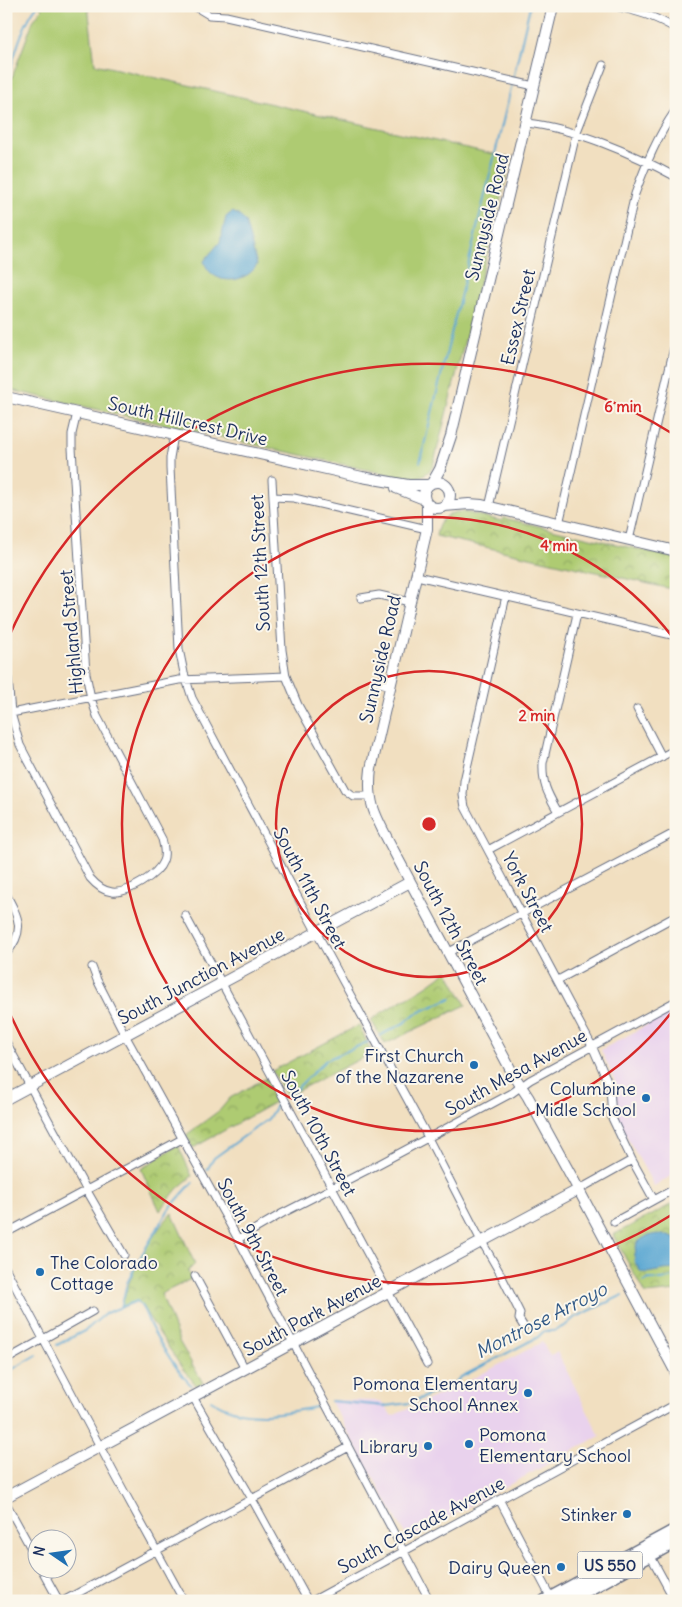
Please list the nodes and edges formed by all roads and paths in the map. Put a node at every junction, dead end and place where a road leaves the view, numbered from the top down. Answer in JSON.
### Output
{"nodes":[{"id":1,"x":194,"y":6,"type":"edge"},
{"id":2,"x":553,"y":6,"type":"edge"},
{"id":3,"x":615,"y":6,"type":"edge"},
{"id":4,"x":676,"y":30,"type":"edge"},
{"id":5,"x":604,"y":65,"type":"dead end"},
{"id":6,"x":534,"y":86,"type":"junction"},
{"id":7,"x":675,"y":110,"type":"edge"},
{"id":8,"x":526,"y":122,"type":"junction"},
{"id":9,"x":576,"y":134,"type":"junction"},
{"id":10,"x":647,"y":161,"type":"junction"},
{"id":11,"x":676,"y":177,"type":"edge"},
{"id":12,"x":676,"y":339,"type":"edge"},
{"id":13,"x":6,"y":397,"type":"edge"},
{"id":14,"x":77,"y":413,"type":"junction"},
{"id":15,"x":174,"y":435,"type":"junction"},
{"id":16,"x":450,"y":436,"type":"junction"},
{"id":17,"x":362,"y":477,"type":"junction"},
{"id":18,"x":272,"y":480,"type":"dead end"},
{"id":19,"x":430,"y":484,"type":"junction"},
{"id":20,"x":448,"y":489,"type":"junction"},
{"id":21,"x":273,"y":497,"type":"junction"},
{"id":22,"x":425,"y":501,"type":"junction"},
{"id":23,"x":485,"y":506,"type":"junction"},
{"id":24,"x":444,"y":507,"type":"junction"},
{"id":25,"x":559,"y":524,"type":"junction"},
{"id":26,"x":427,"y":529,"type":"junction"},
{"id":27,"x":628,"y":540,"type":"junction"},
{"id":28,"x":676,"y":551,"type":"edge"},
{"id":29,"x":417,"y":576,"type":"junction"},
{"id":30,"x":506,"y":596,"type":"junction"},
{"id":31,"x":361,"y":598,"type":"dead end"},
{"id":32,"x":410,"y":602,"type":"junction"},
{"id":33,"x":577,"y":614,"type":"junction"},
{"id":34,"x":676,"y":636,"type":"edge"},
{"id":35,"x":6,"y":655,"type":"edge"},
{"id":36,"x":286,"y":676,"type":"junction"},
{"id":37,"x":186,"y":680,"type":"junction"},
{"id":38,"x":376,"y":682,"type":"dead end"},
{"id":39,"x":390,"y":686,"type":"junction"},
{"id":40,"x":91,"y":698,"type":"junction"},
{"id":41,"x":637,"y":709,"type":"dead end"},
{"id":42,"x":11,"y":713,"type":"junction"},
{"id":43,"x":676,"y":749,"type":"edge"},
{"id":44,"x":662,"y":757,"type":"junction"},
{"id":45,"x":370,"y":796,"type":"junction"},
{"id":46,"x":558,"y":812,"type":"junction"},
{"id":47,"x":676,"y":832,"type":"edge"},
{"id":48,"x":488,"y":850,"type":"junction"},
{"id":49,"x":410,"y":882,"type":"junction"},
{"id":50,"x":6,"y":894,"type":"edge"},
{"id":51,"x":522,"y":914,"type":"junction"},
{"id":52,"x":185,"y":916,"type":"dead end"},
{"id":53,"x":676,"y":916,"type":"edge"},
{"id":54,"x":316,"y":932,"type":"junction"},
{"id":55,"x":449,"y":952,"type":"junction"},
{"id":56,"x":6,"y":954,"type":"edge"},
{"id":57,"x":92,"y":967,"type":"dead end"},
{"id":58,"x":558,"y":980,"type":"junction"},
{"id":59,"x":222,"y":984,"type":"junction"},
{"id":60,"x":676,"y":1001,"type":"edge"},
{"id":61,"x":125,"y":1035,"type":"junction"},
{"id":62,"x":6,"y":1042,"type":"edge"},
{"id":63,"x":592,"y":1046,"type":"junction"},
{"id":64,"x":30,"y":1086,"type":"junction"},
{"id":65,"x":521,"y":1086,"type":"junction"},
{"id":66,"x":6,"y":1099,"type":"edge"},
{"id":67,"x":428,"y":1138,"type":"junction"},
{"id":68,"x":182,"y":1139,"type":"junction"},
{"id":69,"x":632,"y":1160,"type":"junction"},
{"id":70,"x":331,"y":1188,"type":"junction"},
{"id":71,"x":676,"y":1188,"type":"edge"},
{"id":72,"x":86,"y":1189,"type":"junction"},
{"id":73,"x":578,"y":1190,"type":"junction"},
{"id":74,"x":654,"y":1200,"type":"junction"},
{"id":75,"x":614,"y":1222,"type":"dead end"},
{"id":76,"x":6,"y":1233,"type":"edge"},
{"id":77,"x":238,"y":1239,"type":"junction"},
{"id":78,"x":482,"y":1242,"type":"junction"},
{"id":79,"x":124,"y":1255,"type":"dead end"},
{"id":80,"x":6,"y":1269,"type":"edge"},
{"id":81,"x":194,"y":1276,"type":"dead end"},
{"id":82,"x":388,"y":1292,"type":"junction"},
{"id":83,"x":93,"y":1312,"type":"dead end"},
{"id":84,"x":524,"y":1327,"type":"dead end"},
{"id":85,"x":43,"y":1339,"type":"junction"},
{"id":86,"x":292,"y":1343,"type":"junction"},
{"id":87,"x":6,"y":1360,"type":"edge"},
{"id":88,"x":427,"y":1364,"type":"dead end"},
{"id":89,"x":245,"y":1369,"type":"junction"},
{"id":90,"x":676,"y":1373,"type":"edge"},
{"id":91,"x":193,"y":1397,"type":"junction"},
{"id":92,"x":676,"y":1404,"type":"edge"},
{"id":93,"x":100,"y":1447,"type":"junction"},
{"id":94,"x":348,"y":1447,"type":"junction"},
{"id":95,"x":6,"y":1498,"type":"edge"},
{"id":96,"x":252,"y":1499,"type":"junction"},
{"id":97,"x":500,"y":1500,"type":"junction"},
{"id":98,"x":6,"y":1503,"type":"edge"},
{"id":99,"x":676,"y":1530,"type":"edge"},
{"id":100,"x":676,"y":1541,"type":"edge"},
{"id":101,"x":28,"y":1543,"type":"edge"},
{"id":102,"x":157,"y":1550,"type":"junction"},
{"id":103,"x":404,"y":1552,"type":"junction"},
{"id":104,"x":650,"y":1555,"type":"junction"},
{"id":105,"x":47,"y":1580,"type":"edge"},
{"id":106,"x":550,"y":1600,"type":"edge"},
{"id":107,"x":59,"y":1601,"type":"edge"},
{"id":108,"x":63,"y":1601,"type":"edge"},
{"id":109,"x":184,"y":1601,"type":"edge"},
{"id":110,"x":308,"y":1601,"type":"edge"},
{"id":111,"x":312,"y":1601,"type":"edge"},
{"id":112,"x":430,"y":1601,"type":"edge"},
{"id":113,"x":567,"y":1601,"type":"edge"},
{"id":114,"x":676,"y":1601,"type":"edge"}],
"edges":[{"from":1,"to":6,"type":"street"},
{"from":2,"to":6,"type":"street","name":"Sunnyside Road"},
{"from":3,"to":4,"type":"street"},
{"from":5,"to":9,"type":"street","name":"Essex Street"},
{"from":6,"to":8,"type":"street","name":"Sunnyside Road"},
{"from":7,"to":10,"type":"street"},
{"from":8,"to":9,"type":"street"},
{"from":8,"to":16,"type":"street","name":"Sunnyside Road"},
{"from":9,"to":10,"type":"street"},
{"from":9,"to":23,"type":"street","name":"Essex Street"},
{"from":10,"to":11,"type":"street"},
{"from":10,"to":25,"type":"street"},
{"from":12,"to":27,"type":"street"},
{"from":13,"to":14,"type":"street","name":"South Hillcrest Drive"},
{"from":14,"to":15,"type":"street","name":"South Hillcrest Drive"},
{"from":14,"to":40,"type":"street","name":"Highland Street"},
{"from":15,"to":17,"type":"street","name":"South Hillcrest Drive"},
{"from":15,"to":37,"type":"street","name":"South 11th Street"},
{"from":16,"to":19,"type":"street","name":"Sunnyside Road"},
{"from":16,"to":20,"type":"street","name":"Sunnyside Road"},
{"from":17,"to":19,"type":"street"},
{"from":17,"to":22,"type":"street"},
{"from":18,"to":21,"type":"street","name":"South 12th Street"},
{"from":19,"to":20,"type":"street"},
{"from":19,"to":22,"type":"street"},
{"from":20,"to":23,"type":"street"},
{"from":20,"to":24,"type":"street"},
{"from":21,"to":26,"type":"street"},
{"from":21,"to":36,"type":"street","name":"South 12th Street"},
{"from":22,"to":24,"type":"street"},
{"from":22,"to":26,"type":"street","name":"Sunnyside Road"},
{"from":23,"to":24,"type":"street"},
{"from":23,"to":25,"type":"street"},
{"from":24,"to":26,"type":"street","name":"Sunnyside Road"},
{"from":25,"to":27,"type":"street"},
{"from":26,"to":29,"type":"street","name":"Sunnyside Road"},
{"from":27,"to":28,"type":"street"},
{"from":29,"to":30,"type":"street"},
{"from":29,"to":32,"type":"street","name":"Sunnyside Road"},
{"from":30,"to":33,"type":"street"},
{"from":30,"to":48,"type":"street","name":"York Street"},
{"from":31,"to":32,"type":"street"},
{"from":32,"to":39,"type":"street","name":"Sunnyside Road"},
{"from":33,"to":34,"type":"street"},
{"from":33,"to":46,"type":"street"},
{"from":35,"to":42,"type":"street"},
{"from":36,"to":37,"type":"street"},
{"from":36,"to":45,"type":"street","name":"South 12th Street"},
{"from":37,"to":40,"type":"street"},
{"from":37,"to":54,"type":"street","name":"South 11th Street"},
{"from":38,"to":39,"type":"street"},
{"from":39,"to":45,"type":"street","name":"Sunnyside Road"},
{"from":40,"to":42,"type":"street"},
{"from":40,"to":42,"type":"street","name":"Highland Street"},
{"from":41,"to":44,"type":"street"},
{"from":43,"to":44,"type":"street"},
{"from":44,"to":46,"type":"street"},
{"from":45,"to":49,"type":"street","name":"South 12th Street"},
{"from":46,"to":48,"type":"street"},
{"from":47,"to":51,"type":"street"},
{"from":48,"to":51,"type":"street","name":"York Street"},
{"from":49,"to":54,"type":"street","name":"South Junction Avenue"},
{"from":49,"to":55,"type":"street","name":"South 12th Street"},
{"from":50,"to":56,"type":"street"},
{"from":51,"to":55,"type":"street"},
{"from":51,"to":58,"type":"street","name":"York Street"},
{"from":52,"to":59,"type":"street","name":"South 10th Street"},
{"from":53,"to":58,"type":"street"},
{"from":54,"to":59,"type":"street","name":"South Junction Avenue"},
{"from":54,"to":67,"type":"street","name":"South 11th Street"},
{"from":55,"to":65,"type":"street","name":"South 12th Street"},
{"from":57,"to":61,"type":"street","name":"South 9th Street"},
{"from":58,"to":63,"type":"street","name":"York Street"},
{"from":59,"to":61,"type":"street","name":"South Junction Avenue"},
{"from":59,"to":70,"type":"street","name":"South 10th Street"},
{"from":60,"to":63,"type":"street","name":"South Mesa Avenue"},
{"from":61,"to":64,"type":"street","name":"South Junction Avenue"},
{"from":61,"to":68,"type":"street","name":"South 9th Street"},
{"from":62,"to":64,"type":"street"},
{"from":63,"to":65,"type":"street","name":"South Mesa Avenue"},
{"from":63,"to":69,"type":"street","name":"York Street"},
{"from":64,"to":66,"type":"street","name":"South Junction Avenue"},
{"from":64,"to":72,"type":"street"},
{"from":65,"to":67,"type":"street","name":"South Mesa Avenue"},
{"from":65,"to":73,"type":"street","name":"South 12th Street"},
{"from":67,"to":70,"type":"street","name":"South Mesa Avenue"},
{"from":67,"to":78,"type":"street","name":"South 11th Street"},
{"from":68,"to":72,"type":"street"},
{"from":68,"to":77,"type":"street","name":"South 9th Street"},
{"from":69,"to":73,"type":"street","name":"South Park Avenue"},
{"from":69,"to":74,"type":"street","name":"York Street"},
{"from":70,"to":77,"type":"street","name":"South Mesa Avenue"},
{"from":70,"to":82,"type":"street","name":"South 10th Street"},
{"from":71,"to":74,"type":"street"},
{"from":72,"to":76,"type":"street"},
{"from":72,"to":79,"type":"street"},
{"from":73,"to":78,"type":"street","name":"South Park Avenue"},
{"from":73,"to":90,"type":"street","name":"South 12th Street"},
{"from":74,"to":75,"type":"street"},
{"from":77,"to":86,"type":"street","name":"South 9th Street"},
{"from":78,"to":82,"type":"street","name":"South Park Avenue"},
{"from":78,"to":84,"type":"street","name":"South 11th Street"},
{"from":80,"to":85,"type":"street"},
{"from":81,"to":89,"type":"street"},
{"from":82,"to":86,"type":"street","name":"South Park Avenue"},
{"from":82,"to":88,"type":"street","name":"South 10th Street"},
{"from":83,"to":85,"type":"street"},
{"from":85,"to":87,"type":"street"},
{"from":85,"to":93,"type":"street"},
{"from":86,"to":89,"type":"street","name":"South Park Avenue"},
{"from":86,"to":94,"type":"street","name":"South 9th Street"},
{"from":89,"to":91,"type":"street","name":"South Park Avenue"},
{"from":91,"to":93,"type":"street","name":"South Park Avenue"},
{"from":91,"to":96,"type":"street"},
{"from":92,"to":97,"type":"street","name":"South Cascade Avenue"},
{"from":93,"to":95,"type":"street","name":"South Park Avenue"},
{"from":93,"to":102,"type":"street"},
{"from":94,"to":96,"type":"street"},
{"from":94,"to":103,"type":"street","name":"South 9th Street"},
{"from":96,"to":102,"type":"street"},
{"from":96,"to":110,"type":"street"},
{"from":97,"to":103,"type":"street","name":"South Cascade Avenue"},
{"from":97,"to":106,"type":"street"},
{"from":98,"to":101,"type":"street"},
{"from":99,"to":106,"type":"highway","number":"US 550"},
{"from":100,"to":104,"type":"highway","number":"US 550"},
{"from":102,"to":108,"type":"street"},
{"from":102,"to":109,"type":"street"},
{"from":103,"to":111,"type":"street","name":"South Cascade Avenue"},
{"from":103,"to":112,"type":"street","name":"South 9th Street"},
{"from":104,"to":113,"type":"highway","number":"US 550"},
{"from":104,"to":114,"type":"street"},
{"from":105,"to":107,"type":"street"}]}
